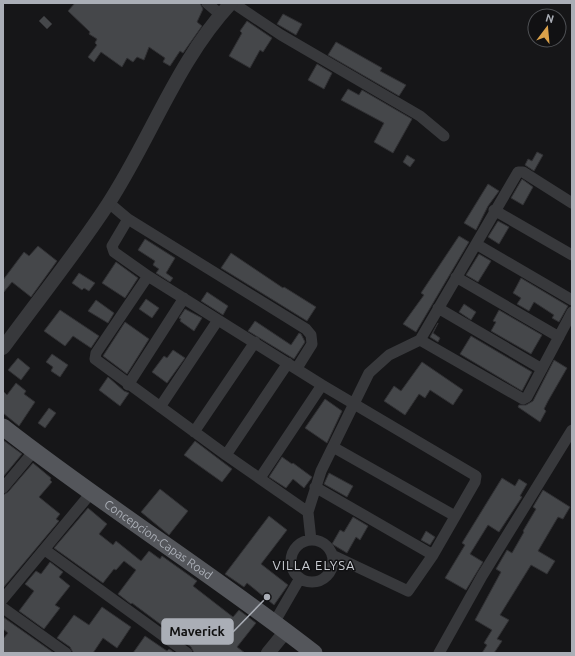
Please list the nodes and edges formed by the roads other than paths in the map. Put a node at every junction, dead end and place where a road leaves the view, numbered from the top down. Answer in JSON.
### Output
{"nodes":[{"id":1,"x":207,"y":3,"type":"edge"},
{"id":2,"x":232,"y":3,"type":"edge"},
{"id":3,"x":221,"y":14,"type":"junction"},
{"id":4,"x":444,"y":136,"type":"dead end"},
{"id":5,"x":109,"y":203,"type":"junction"},
{"id":6,"x":572,"y":203,"type":"edge"},
{"id":7,"x":494,"y":210,"type":"junction"},
{"id":8,"x":128,"y":218,"type":"junction"},
{"id":9,"x":476,"y":244,"type":"junction"},
{"id":10,"x":572,"y":255,"type":"edge"},
{"id":11,"x":148,"y":276,"type":"junction"},
{"id":12,"x":456,"y":277,"type":"junction"},
{"id":13,"x":184,"y":298,"type":"junction"},
{"id":14,"x":572,"y":300,"type":"edge"},
{"id":15,"x":438,"y":308,"type":"junction"},
{"id":16,"x":572,"y":312,"type":"edge"},
{"id":17,"x":218,"y":320,"type":"junction"},
{"id":18,"x":559,"y":337,"type":"junction"},
{"id":19,"x":420,"y":340,"type":"junction"},
{"id":20,"x":255,"y":342,"type":"junction"},
{"id":21,"x":3,"y":348,"type":"edge"},
{"id":22,"x":293,"y":366,"type":"junction"},
{"id":23,"x":542,"y":369,"type":"junction"},
{"id":24,"x":128,"y":385,"type":"junction"},
{"id":25,"x":322,"y":385,"type":"junction"},
{"id":26,"x":355,"y":404,"type":"junction"},
{"id":27,"x":160,"y":407,"type":"junction"},
{"id":28,"x":3,"y":427,"type":"edge"},
{"id":29,"x":572,"y":430,"type":"edge"},
{"id":30,"x":194,"y":432,"type":"junction"},
{"id":31,"x":333,"y":447,"type":"junction"},
{"id":32,"x":34,"y":451,"type":"junction"},
{"id":33,"x":226,"y":455,"type":"junction"},
{"id":34,"x":260,"y":478,"type":"junction"},
{"id":35,"x":315,"y":487,"type":"junction"},
{"id":36,"x":3,"y":488,"type":"edge"},
{"id":37,"x":91,"y":493,"type":"junction"},
{"id":38,"x":308,"y":512,"type":"junction"},
{"id":39,"x":455,"y":516,"type":"junction"},
{"id":40,"x":311,"y":540,"type":"junction"},
{"id":41,"x":45,"y":550,"type":"junction"},
{"id":42,"x":332,"y":555,"type":"junction"},
{"id":43,"x":433,"y":555,"type":"junction"},
{"id":44,"x":300,"y":578,"type":"junction"},
{"id":45,"x":3,"y":599,"type":"edge"},
{"id":46,"x":3,"y":608,"type":"edge"},
{"id":47,"x":280,"y":627,"type":"junction"},
{"id":48,"x":66,"y":653,"type":"edge"},
{"id":49,"x":187,"y":653,"type":"edge"},
{"id":50,"x":268,"y":653,"type":"edge"},
{"id":51,"x":314,"y":653,"type":"edge"},
{"id":52,"x":439,"y":653,"type":"edge"}],
"edges":[{"from":1,"to":3,"type":"street"},
{"from":2,"to":3,"type":"street"},
{"from":2,"to":4,"type":"street"},
{"from":3,"to":5,"type":"street"},
{"from":5,"to":8,"type":"street"},
{"from":5,"to":21,"type":"street"},
{"from":6,"to":7,"type":"street"},
{"from":7,"to":9,"type":"street"},
{"from":7,"to":10,"type":"street"},
{"from":8,"to":11,"type":"street"},
{"from":8,"to":22,"type":"street"},
{"from":9,"to":12,"type":"street"},
{"from":9,"to":14,"type":"street"},
{"from":11,"to":13,"type":"street"},
{"from":11,"to":24,"type":"street"},
{"from":12,"to":15,"type":"street"},
{"from":12,"to":18,"type":"street"},
{"from":13,"to":17,"type":"street"},
{"from":13,"to":24,"type":"street"},
{"from":15,"to":19,"type":"street"},
{"from":15,"to":23,"type":"street"},
{"from":16,"to":18,"type":"street"},
{"from":17,"to":20,"type":"street"},
{"from":17,"to":27,"type":"street"},
{"from":18,"to":23,"type":"street"},
{"from":19,"to":23,"type":"street"},
{"from":19,"to":26,"type":"street"},
{"from":20,"to":22,"type":"street"},
{"from":20,"to":30,"type":"street"},
{"from":22,"to":25,"type":"street"},
{"from":22,"to":33,"type":"street"},
{"from":24,"to":27,"type":"street"},
{"from":25,"to":26,"type":"street"},
{"from":25,"to":34,"type":"street"},
{"from":26,"to":31,"type":"street"},
{"from":26,"to":39,"type":"street"},
{"from":27,"to":30,"type":"street"},
{"from":28,"to":32,"type":"main road","name":"Concepcion-Capas Road"},
{"from":29,"to":52,"type":"street"},
{"from":30,"to":33,"type":"street"},
{"from":31,"to":35,"type":"street"},
{"from":31,"to":39,"type":"street"},
{"from":32,"to":36,"type":"street"},
{"from":32,"to":37,"type":"main road","name":"Concepcion-Capas Road"},
{"from":33,"to":34,"type":"street"},
{"from":34,"to":38,"type":"street"},
{"from":35,"to":38,"type":"street"},
{"from":35,"to":43,"type":"street"},
{"from":37,"to":41,"type":"street"},
{"from":37,"to":47,"type":"main road","name":"Concepcion-Capas Road"},
{"from":38,"to":40,"type":"street"},
{"from":39,"to":43,"type":"street"},
{"from":40,"to":42,"type":"street"},
{"from":40,"to":44,"type":"street"},
{"from":41,"to":45,"type":"street"},
{"from":41,"to":49,"type":"street"},
{"from":42,"to":43,"type":"street"},
{"from":42,"to":44,"type":"street"},
{"from":44,"to":47,"type":"street"},
{"from":46,"to":48,"type":"street"},
{"from":47,"to":50,"type":"street"},
{"from":47,"to":51,"type":"main road","name":"Concepcion-Capas Road"}]}
